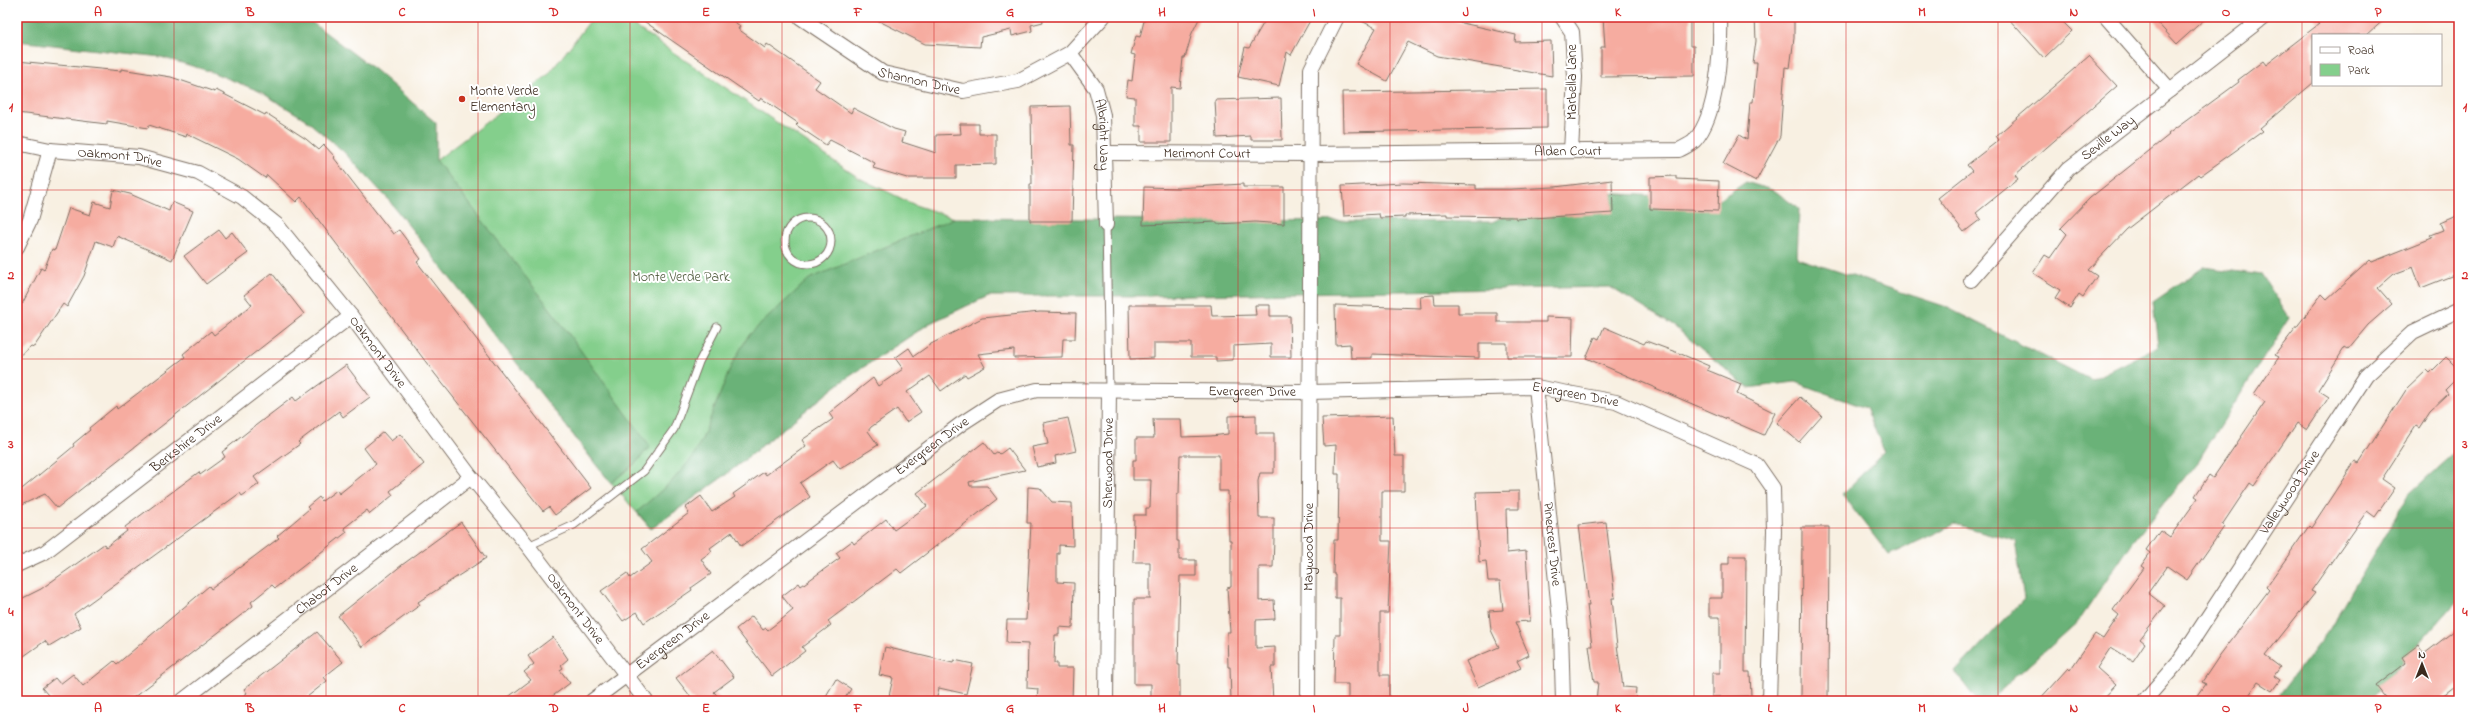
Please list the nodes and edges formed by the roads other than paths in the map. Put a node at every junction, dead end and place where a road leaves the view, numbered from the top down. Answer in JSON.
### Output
{"nodes":[{"id":1,"x":800,"y":17,"type":"edge"},
{"id":2,"x":1102,"y":17,"type":"edge"},
{"id":3,"x":1337,"y":17,"type":"edge"},
{"id":4,"x":1562,"y":17,"type":"edge"},
{"id":5,"x":1720,"y":17,"type":"edge"},
{"id":6,"x":2106,"y":17,"type":"edge"},
{"id":7,"x":2264,"y":17,"type":"edge"},
{"id":8,"x":1070,"y":53,"type":"junction"},
{"id":9,"x":2170,"y":90,"type":"junction"},
{"id":10,"x":17,"y":143,"type":"edge"},
{"id":11,"x":50,"y":150,"type":"junction"},
{"id":12,"x":1571,"y":151,"type":"junction"},
{"id":13,"x":1104,"y":153,"type":"junction"},
{"id":14,"x":1310,"y":154,"type":"junction"},
{"id":15,"x":1106,"y":226,"type":"joint"},
{"id":16,"x":17,"y":247,"type":"edge"},
{"id":17,"x":820,"y":261,"type":"joint"},
{"id":18,"x":1971,"y":280,"type":"dead end"},
{"id":19,"x":2459,"y":310,"type":"edge"},
{"id":20,"x":351,"y":316,"type":"junction"},
{"id":21,"x":717,"y":327,"type":"dead end"},
{"id":22,"x":1536,"y":387,"type":"junction"},
{"id":23,"x":1110,"y":390,"type":"junction"},
{"id":24,"x":1308,"y":392,"type":"junction"},
{"id":25,"x":471,"y":477,"type":"junction"},
{"id":26,"x":528,"y":546,"type":"junction"},
{"id":27,"x":17,"y":565,"type":"edge"},
{"id":28,"x":626,"y":675,"type":"junction"},
{"id":29,"x":182,"y":701,"type":"edge"},
{"id":30,"x":592,"y":701,"type":"edge"},
{"id":31,"x":646,"y":701,"type":"edge"},
{"id":32,"x":1106,"y":701,"type":"edge"},
{"id":33,"x":1308,"y":701,"type":"edge"},
{"id":34,"x":1563,"y":701,"type":"edge"},
{"id":35,"x":1769,"y":701,"type":"edge"},
{"id":36,"x":2144,"y":701,"type":"edge"}],
"edges":[{"from":1,"to":8,"type":"street","name":"Shannon Drive"},
{"from":2,"to":8,"type":"street","name":"Shannon Drive"},
{"from":3,"to":14,"type":"street"},
{"from":4,"to":12,"type":"street","name":"Marbella Lane"},
{"from":5,"to":12,"type":"street","name":"Alden Court"},
{"from":6,"to":9,"type":"street"},
{"from":7,"to":9,"type":"street","name":"Seville Way"},
{"from":8,"to":13,"type":"street","name":"Albright Way"},
{"from":9,"to":18,"type":"street","name":"Seville Way"},
{"from":10,"to":11,"type":"street","name":"Oakmont Drive"},
{"from":11,"to":16,"type":"street"},
{"from":11,"to":20,"type":"street","name":"Oakmont Drive"},
{"from":12,"to":14,"type":"street","name":"Alden Court"},
{"from":13,"to":14,"type":"street","name":"Merimont Court"},
{"from":13,"to":15,"type":"street","name":"Albright Way"},
{"from":14,"to":24,"type":"street"},
{"from":15,"to":23,"type":"lane","name":"Sherwood Drive"},
{"from":17,"to":17,"type":"lane"},
{"from":19,"to":36,"type":"street","name":"Valleywood Drive"},
{"from":20,"to":25,"type":"street","name":"Oakmont Drive"},
{"from":20,"to":27,"type":"street","name":"Berkshire Drive"},
{"from":21,"to":26,"type":"lane"},
{"from":22,"to":24,"type":"street","name":"Evergreen Drive"},
{"from":22,"to":34,"type":"street","name":"Pinecrest Drive"},
{"from":22,"to":35,"type":"street","name":"Evergreen Drive"},
{"from":23,"to":24,"type":"street","name":"Evergreen Drive"},
{"from":23,"to":28,"type":"street","name":"Evergreen Drive"},
{"from":23,"to":32,"type":"street","name":"Sherwood Drive"},
{"from":24,"to":33,"type":"street","name":"Maywood Drive"},
{"from":25,"to":26,"type":"street","name":"Oakmont Drive"},
{"from":25,"to":29,"type":"street","name":"Chabot Drive"},
{"from":26,"to":28,"type":"street","name":"Oakmont Drive"},
{"from":28,"to":30,"type":"street","name":"Evergreen Drive"},
{"from":28,"to":31,"type":"street","name":"Oakmont Drive"}]}
